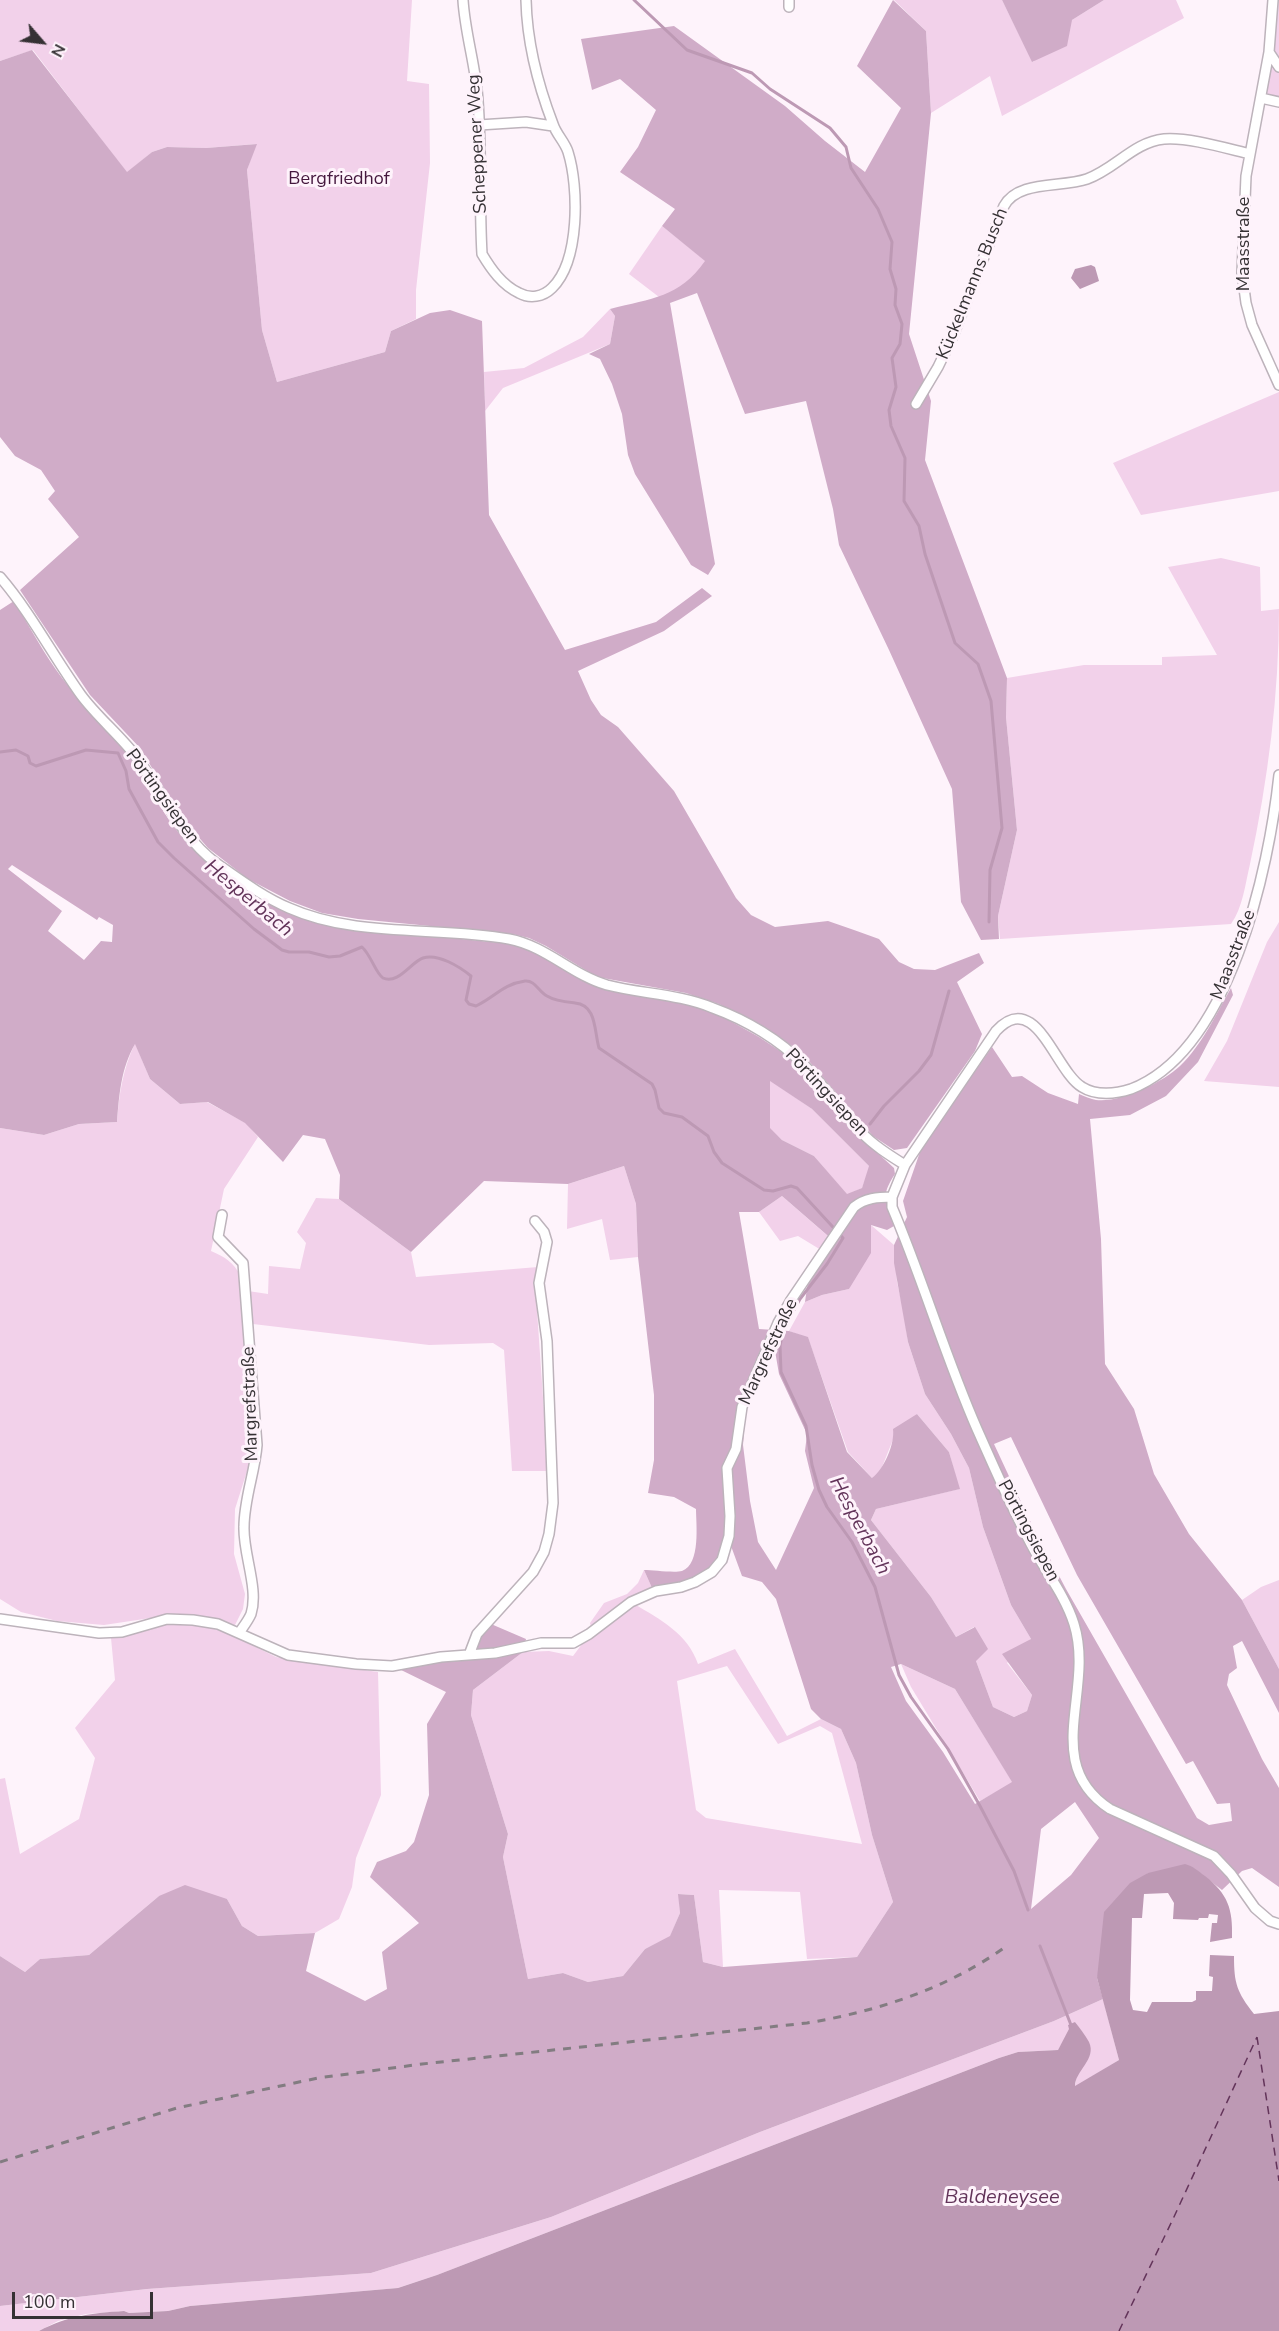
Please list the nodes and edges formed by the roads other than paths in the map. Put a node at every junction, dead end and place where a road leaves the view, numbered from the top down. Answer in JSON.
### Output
{"nodes":[{"id":1,"x":463,"y":0,"type":"edge"},
{"id":2,"x":526,"y":0,"type":"edge"},
{"id":3,"x":1273,"y":0,"type":"edge"},
{"id":4,"x":1269,"y":52,"type":"junction"},
{"id":5,"x":1279,"y":67,"type":"edge"},
{"id":6,"x":1261,"y":99,"type":"junction"},
{"id":7,"x":1279,"y":102,"type":"edge"},
{"id":8,"x":479,"y":125,"type":"junction"},
{"id":9,"x":553,"y":126,"type":"junction"},
{"id":10,"x":1250,"y":154,"type":"junction"},
{"id":11,"x":1279,"y":385,"type":"edge"},
{"id":12,"x":916,"y":405,"type":"dead end"},
{"id":13,"x":0,"y":577,"type":"edge"},
{"id":14,"x":1279,"y":775,"type":"edge"},
{"id":15,"x":905,"y":1165,"type":"junction"},
{"id":16,"x":892,"y":1197,"type":"junction"},
{"id":17,"x":222,"y":1215,"type":"dead end"},
{"id":18,"x":535,"y":1221,"type":"dead end"},
{"id":19,"x":0,"y":1619,"type":"edge"},
{"id":20,"x":239,"y":1634,"type":"junction"},
{"id":21,"x":469,"y":1655,"type":"junction"},
{"id":22,"x":1279,"y":1924,"type":"edge"}],
"edges":[{"from":1,"to":8,"type":"street","name":"Scheppener Weg"},
{"from":2,"to":9,"type":"street"},
{"from":3,"to":4,"type":"street","name":"Maasstraße"},
{"from":4,"to":5,"type":"street"},
{"from":4,"to":6,"type":"street","name":"Maasstraße"},
{"from":6,"to":7,"type":"street"},
{"from":6,"to":10,"type":"street","name":"Maasstraße"},
{"from":8,"to":9,"type":"street"},
{"from":8,"to":9,"type":"street","name":"Scheppener Weg"},
{"from":10,"to":11,"type":"street","name":"Maasstraße"},
{"from":10,"to":12,"type":"street","name":"Kückelmanns Busch"},
{"from":13,"to":15,"type":"street","name":"Pörtingsiepen"},
{"from":14,"to":15,"type":"street","name":"Maasstraße"},
{"from":15,"to":16,"type":"street"},
{"from":16,"to":21,"type":"street","name":"Margrefstraße"},
{"from":16,"to":22,"type":"street","name":"Pörtingsiepen"},
{"from":17,"to":20,"type":"street","name":"Margrefstraße"},
{"from":18,"to":21,"type":"street"},
{"from":19,"to":20,"type":"street","name":"Margrefstraße"},
{"from":20,"to":21,"type":"street","name":"Margrefstraße"}]}
